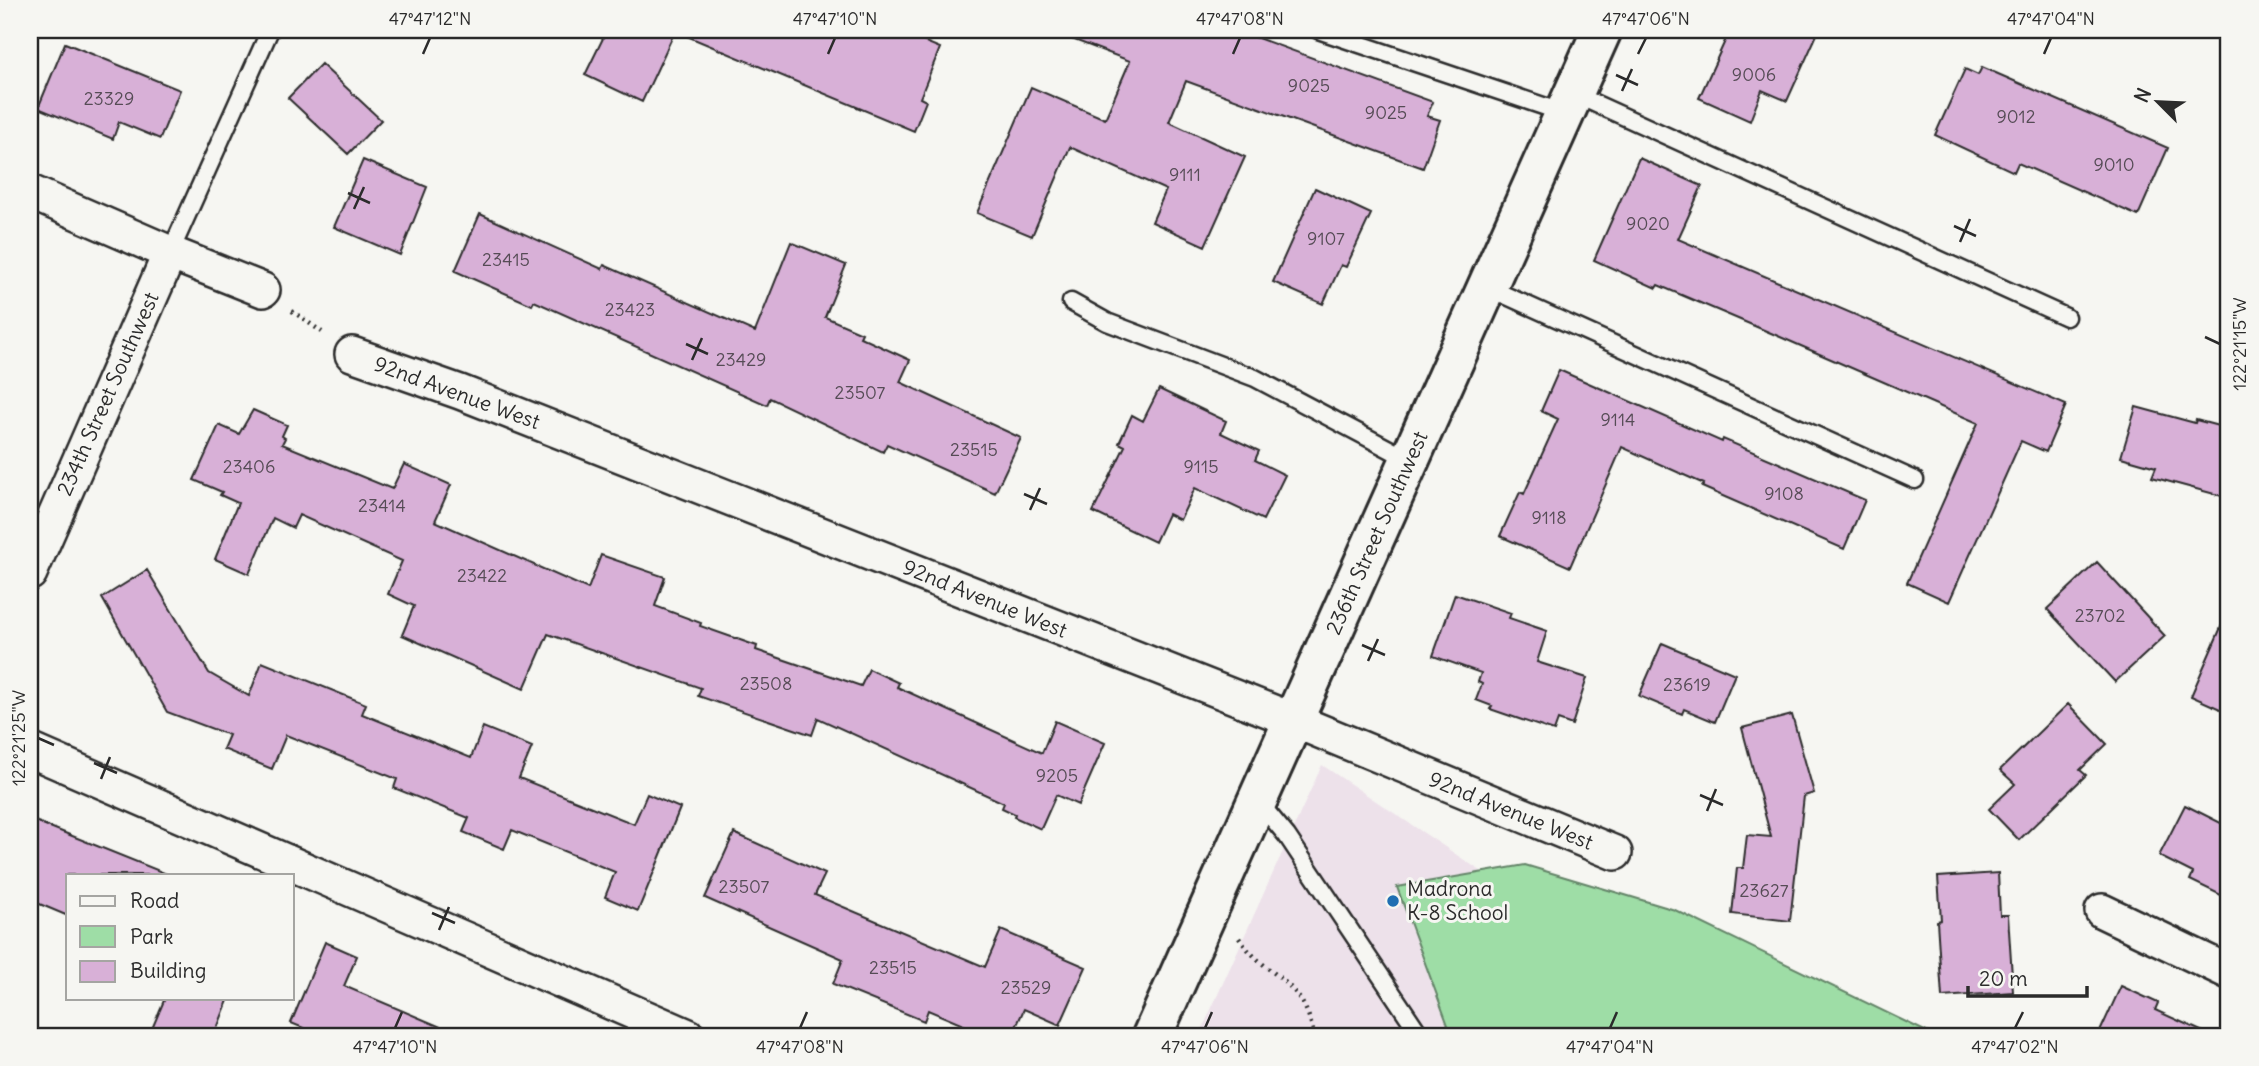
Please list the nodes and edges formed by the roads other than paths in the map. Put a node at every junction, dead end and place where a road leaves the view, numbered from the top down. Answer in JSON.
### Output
{"nodes":[{"id":1,"x":270,"y":30,"type":"edge"},
{"id":2,"x":1318,"y":30,"type":"edge"},
{"id":3,"x":1602,"y":30,"type":"edge"},
{"id":4,"x":1568,"y":103,"type":"junction"},
{"id":5,"x":30,"y":192,"type":"edge"},
{"id":6,"x":170,"y":253,"type":"junction"},
{"id":7,"x":1487,"y":287,"type":"junction"},
{"id":8,"x":262,"y":290,"type":"road end"},
{"id":9,"x":1071,"y":302,"type":"dead end"},
{"id":10,"x":2066,"y":317,"type":"dead end"},
{"id":11,"x":352,"y":354,"type":"road end"},
{"id":12,"x":1410,"y":460,"type":"junction"},
{"id":13,"x":1915,"y":480,"type":"dead end"},
{"id":14,"x":30,"y":573,"type":"edge"},
{"id":15,"x":1293,"y":720,"type":"junction"},
{"id":16,"x":30,"y":750,"type":"edge"},
{"id":17,"x":1258,"y":801,"type":"junction"},
{"id":18,"x":1615,"y":853,"type":"dead end"},
{"id":19,"x":2102,"y":911,"type":"dead end"},
{"id":20,"x":2229,"y":972,"type":"edge"},
{"id":21,"x":688,"y":1036,"type":"edge"},
{"id":22,"x":1152,"y":1036,"type":"edge"},
{"id":23,"x":1421,"y":1036,"type":"edge"}],
"edges":[{"from":1,"to":6,"type":"lane"},
{"from":2,"to":4,"type":"lane"},
{"from":3,"to":4,"type":"street","name":"236th Street Southwest"},
{"from":4,"to":7,"type":"street","name":"236th Street Southwest"},
{"from":4,"to":10,"type":"lane"},
{"from":5,"to":6,"type":"street"},
{"from":6,"to":8,"type":"street"},
{"from":6,"to":14,"type":"street","name":"234th Street Southwest"},
{"from":7,"to":12,"type":"street","name":"236th Street Southwest"},
{"from":7,"to":13,"type":"lane"},
{"from":9,"to":12,"type":"lane"},
{"from":11,"to":15,"type":"street","name":"92nd Avenue West"},
{"from":12,"to":15,"type":"street","name":"236th Street Southwest"},
{"from":15,"to":17,"type":"street","name":"236th Street Southwest"},
{"from":15,"to":18,"type":"street","name":"92nd Avenue West"},
{"from":16,"to":21,"type":"street"},
{"from":17,"to":22,"type":"street","name":"236th Street Southwest"},
{"from":17,"to":23,"type":"lane"},
{"from":19,"to":20,"type":"street"}]}
